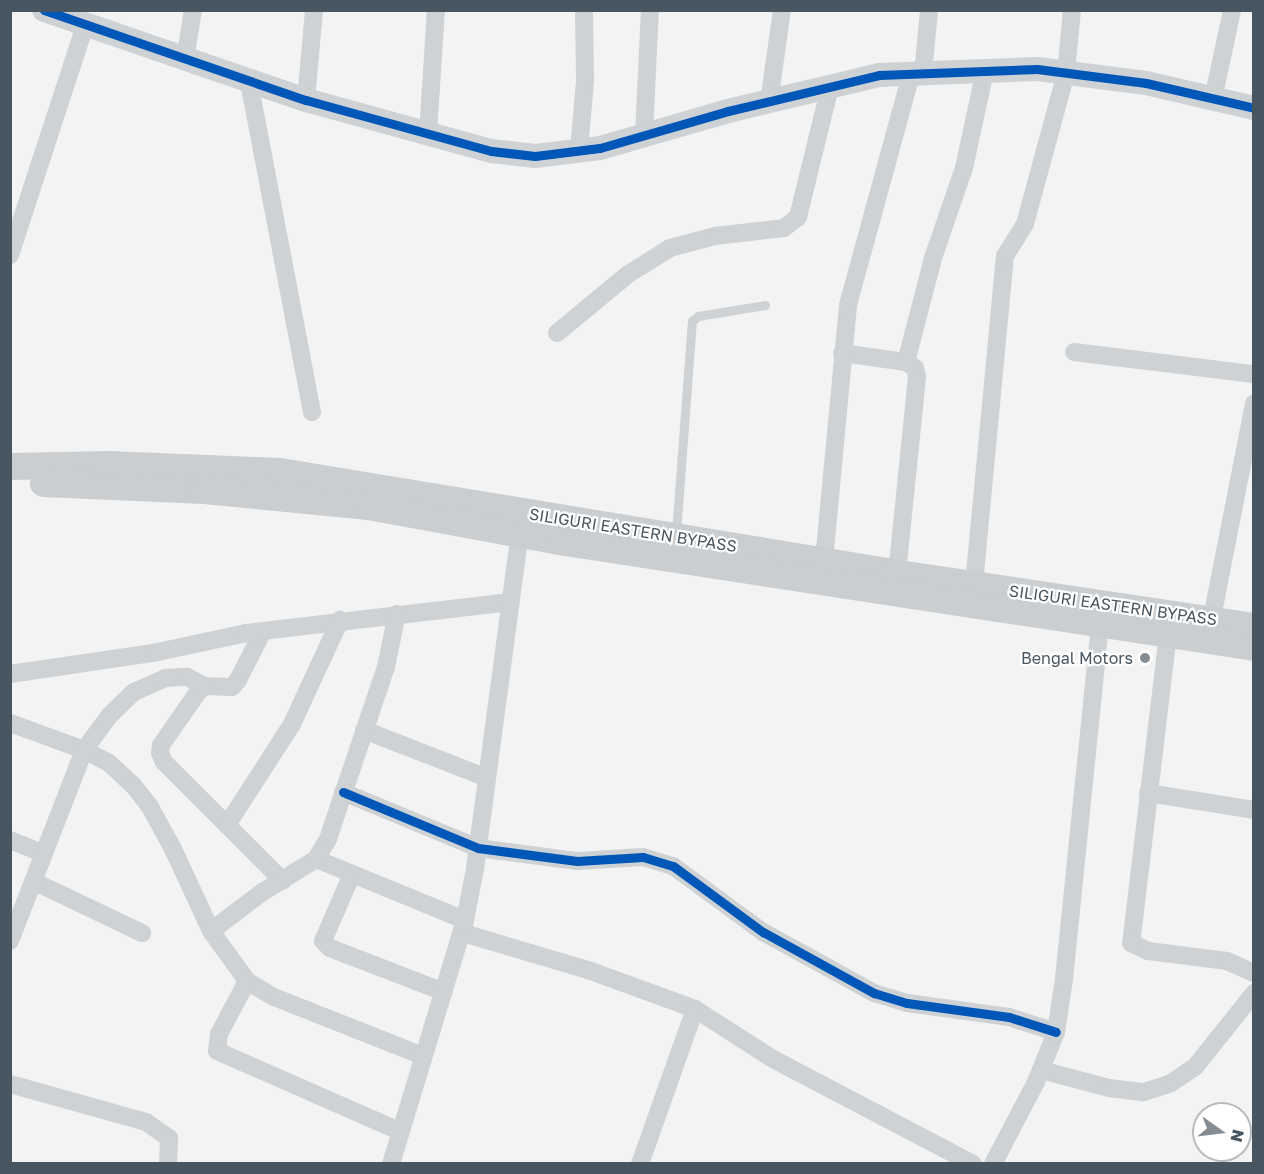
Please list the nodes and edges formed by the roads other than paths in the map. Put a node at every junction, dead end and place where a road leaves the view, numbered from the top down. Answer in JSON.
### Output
{"nodes":[{"id":1,"x":44,"y":10,"type":"edge"},
{"id":2,"x":193,"y":10,"type":"edge"},
{"id":3,"x":314,"y":10,"type":"edge"},
{"id":4,"x":436,"y":10,"type":"edge"},
{"id":5,"x":584,"y":10,"type":"edge"},
{"id":6,"x":650,"y":10,"type":"edge"},
{"id":7,"x":782,"y":10,"type":"edge"},
{"id":8,"x":929,"y":10,"type":"edge"},
{"id":9,"x":1072,"y":10,"type":"edge"},
{"id":10,"x":1232,"y":10,"type":"edge"},
{"id":11,"x":86,"y":23,"type":"junction"},
{"id":12,"x":185,"y":60,"type":"junction"},
{"id":13,"x":985,"y":71,"type":"junction"},
{"id":14,"x":1066,"y":73,"type":"junction"},
{"id":15,"x":917,"y":74,"type":"junction"},
{"id":16,"x":249,"y":82,"type":"junction"},
{"id":17,"x":830,"y":87,"type":"junction"},
{"id":18,"x":1213,"y":99,"type":"junction"},
{"id":19,"x":306,"y":100,"type":"junction"},
{"id":20,"x":770,"y":102,"type":"junction"},
{"id":21,"x":1254,"y":108,"type":"edge"},
{"id":22,"x":428,"y":133,"type":"junction"},
{"id":23,"x":644,"y":135,"type":"junction"},
{"id":24,"x":579,"y":150,"type":"junction"},
{"id":25,"x":10,"y":255,"type":"edge"},
{"id":26,"x":765,"y":305,"type":"dead end"},
{"id":27,"x":557,"y":333,"type":"dead end"},
{"id":28,"x":1074,"y":352,"type":"dead end"},
{"id":29,"x":842,"y":353,"type":"junction"},
{"id":30,"x":906,"y":362,"type":"junction"},
{"id":31,"x":1254,"y":374,"type":"edge"},
{"id":32,"x":1254,"y":403,"type":"edge"},
{"id":33,"x":312,"y":412,"type":"dead end"},
{"id":34,"x":10,"y":466,"type":"edge"},
{"id":35,"x":10,"y":483,"type":"edge"},
{"id":36,"x":372,"y":497,"type":"junction"},
{"id":37,"x":521,"y":522,"type":"junction"},
{"id":38,"x":675,"y":537,"type":"junction"},
{"id":39,"x":824,"y":560,"type":"junction"},
{"id":40,"x":897,"y":573,"type":"junction"},
{"id":41,"x":974,"y":584,"type":"junction"},
{"id":42,"x":508,"y":602,"type":"junction"},
{"id":43,"x":397,"y":614,"type":"junction"},
{"id":44,"x":1100,"y":614,"type":"junction"},
{"id":45,"x":340,"y":620,"type":"junction"},
{"id":46,"x":1254,"y":626,"type":"edge"},
{"id":47,"x":1210,"y":630,"type":"junction"},
{"id":48,"x":263,"y":631,"type":"junction"},
{"id":49,"x":1168,"y":634,"type":"junction"},
{"id":50,"x":1254,"y":647,"type":"edge"},
{"id":51,"x":10,"y":674,"type":"edge"},
{"id":52,"x":205,"y":686,"type":"junction"},
{"id":53,"x":10,"y":723,"type":"edge"},
{"id":54,"x":364,"y":730,"type":"junction"},
{"id":55,"x":84,"y":750,"type":"junction"},
{"id":56,"x":488,"y":778,"type":"junction"},
{"id":57,"x":343,"y":792,"type":"junction"},
{"id":58,"x":1148,"y":793,"type":"junction"},
{"id":59,"x":1254,"y":810,"type":"edge"},
{"id":60,"x":227,"y":825,"type":"junction"},
{"id":61,"x":10,"y":840,"type":"edge"},
{"id":62,"x":478,"y":848,"type":"junction"},
{"id":63,"x":43,"y":853,"type":"junction"},
{"id":64,"x":316,"y":859,"type":"junction"},
{"id":65,"x":352,"y":873,"type":"junction"},
{"id":66,"x":283,"y":880,"type":"junction"},
{"id":67,"x":33,"y":881,"type":"junction"},
{"id":68,"x":464,"y":926,"type":"junction"},
{"id":69,"x":211,"y":931,"type":"junction"},
{"id":70,"x":142,"y":933,"type":"dead end"},
{"id":71,"x":10,"y":941,"type":"edge"},
{"id":72,"x":1254,"y":973,"type":"edge"},
{"id":73,"x":247,"y":981,"type":"junction"},
{"id":74,"x":444,"y":992,"type":"junction"},
{"id":75,"x":1254,"y":993,"type":"edge"},
{"id":76,"x":695,"y":1010,"type":"junction"},
{"id":77,"x":1056,"y":1032,"type":"junction"},
{"id":78,"x":423,"y":1056,"type":"junction"},
{"id":79,"x":1039,"y":1076,"type":"junction"},
{"id":80,"x":10,"y":1084,"type":"edge"},
{"id":81,"x":1014,"y":1125,"type":"dead end"},
{"id":82,"x":399,"y":1131,"type":"junction"},
{"id":83,"x":168,"y":1164,"type":"edge"},
{"id":84,"x":391,"y":1164,"type":"edge"},
{"id":85,"x":640,"y":1164,"type":"edge"},
{"id":86,"x":973,"y":1164,"type":"edge"},
{"id":87,"x":993,"y":1164,"type":"edge"}],
"edges":[{"from":1,"to":11,"type":"street"},
{"from":2,"to":12,"type":"street"},
{"from":3,"to":19,"type":"street"},
{"from":4,"to":22,"type":"street"},
{"from":5,"to":24,"type":"street"},
{"from":6,"to":23,"type":"street"},
{"from":7,"to":20,"type":"street"},
{"from":8,"to":15,"type":"street"},
{"from":9,"to":14,"type":"street"},
{"from":10,"to":18,"type":"street"},
{"from":11,"to":12,"type":"street"},
{"from":11,"to":25,"type":"street"},
{"from":12,"to":16,"type":"street"},
{"from":13,"to":14,"type":"street"},
{"from":13,"to":15,"type":"street"},
{"from":13,"to":30,"type":"street"},
{"from":14,"to":18,"type":"street"},
{"from":14,"to":41,"type":"street"},
{"from":15,"to":17,"type":"street"},
{"from":15,"to":29,"type":"street"},
{"from":16,"to":19,"type":"street"},
{"from":16,"to":33,"type":"street"},
{"from":17,"to":20,"type":"street"},
{"from":17,"to":27,"type":"street"},
{"from":18,"to":21,"type":"street"},
{"from":19,"to":22,"type":"street"},
{"from":20,"to":23,"type":"street"},
{"from":22,"to":24,"type":"street"},
{"from":23,"to":24,"type":"street"},
{"from":26,"to":38,"type":"lane"},
{"from":28,"to":31,"type":"street"},
{"from":29,"to":30,"type":"street"},
{"from":29,"to":39,"type":"street"},
{"from":30,"to":40,"type":"street"},
{"from":32,"to":47,"type":"street"},
{"from":34,"to":36,"type":"main road","name":"SILIGURI EASTERN BYPASS"},
{"from":35,"to":36,"type":"main road","name":"SILIGURI EASTERN BYPASS"},
{"from":36,"to":37,"type":"main road","name":"SILIGURI EASTERN BYPASS"},
{"from":37,"to":38,"type":"main road","name":"SILIGURI EASTERN BYPASS"},
{"from":37,"to":42,"type":"street"},
{"from":37,"to":44,"type":"main road","name":"SILIGURI EASTERN BYPASS"},
{"from":38,"to":39,"type":"main road","name":"SILIGURI EASTERN BYPASS"},
{"from":39,"to":40,"type":"main road","name":"SILIGURI EASTERN BYPASS"},
{"from":40,"to":41,"type":"main road","name":"SILIGURI EASTERN BYPASS"},
{"from":41,"to":44,"type":"main road","name":"SILIGURI EASTERN BYPASS"},
{"from":42,"to":43,"type":"street"},
{"from":42,"to":56,"type":"street"},
{"from":43,"to":45,"type":"street"},
{"from":43,"to":54,"type":"street"},
{"from":44,"to":47,"type":"main road","name":"SILIGURI EASTERN BYPASS"},
{"from":44,"to":49,"type":"main road","name":"SILIGURI EASTERN BYPASS"},
{"from":44,"to":77,"type":"street"},
{"from":45,"to":48,"type":"street"},
{"from":45,"to":60,"type":"street"},
{"from":46,"to":47,"type":"main road","name":"SILIGURI EASTERN BYPASS"},
{"from":47,"to":49,"type":"main road","name":"SILIGURI EASTERN BYPASS"},
{"from":47,"to":50,"type":"main road","name":"SILIGURI EASTERN BYPASS"},
{"from":48,"to":51,"type":"street"},
{"from":48,"to":52,"type":"street"},
{"from":49,"to":58,"type":"street"},
{"from":52,"to":55,"type":"street"},
{"from":52,"to":60,"type":"street"},
{"from":53,"to":55,"type":"street"},
{"from":54,"to":56,"type":"street"},
{"from":54,"to":57,"type":"street"},
{"from":55,"to":63,"type":"street"},
{"from":55,"to":69,"type":"street"},
{"from":56,"to":62,"type":"street"},
{"from":57,"to":62,"type":"street"},
{"from":57,"to":64,"type":"street"},
{"from":58,"to":59,"type":"street"},
{"from":58,"to":72,"type":"street"},
{"from":60,"to":66,"type":"street"},
{"from":61,"to":63,"type":"street"},
{"from":62,"to":68,"type":"street"},
{"from":62,"to":77,"type":"street"},
{"from":63,"to":67,"type":"street"},
{"from":64,"to":65,"type":"street"},
{"from":64,"to":66,"type":"street"},
{"from":65,"to":68,"type":"street"},
{"from":65,"to":74,"type":"street"},
{"from":66,"to":69,"type":"street"},
{"from":67,"to":70,"type":"street"},
{"from":67,"to":71,"type":"street"},
{"from":68,"to":74,"type":"street"},
{"from":68,"to":76,"type":"street"},
{"from":69,"to":73,"type":"street"},
{"from":73,"to":78,"type":"street"},
{"from":73,"to":82,"type":"street"},
{"from":74,"to":78,"type":"street"},
{"from":75,"to":79,"type":"street"},
{"from":76,"to":85,"type":"street"},
{"from":76,"to":86,"type":"street"},
{"from":77,"to":79,"type":"street"},
{"from":78,"to":82,"type":"street"},
{"from":79,"to":81,"type":"street"},
{"from":79,"to":87,"type":"street"},
{"from":80,"to":83,"type":"street"},
{"from":82,"to":84,"type":"street"}]}
